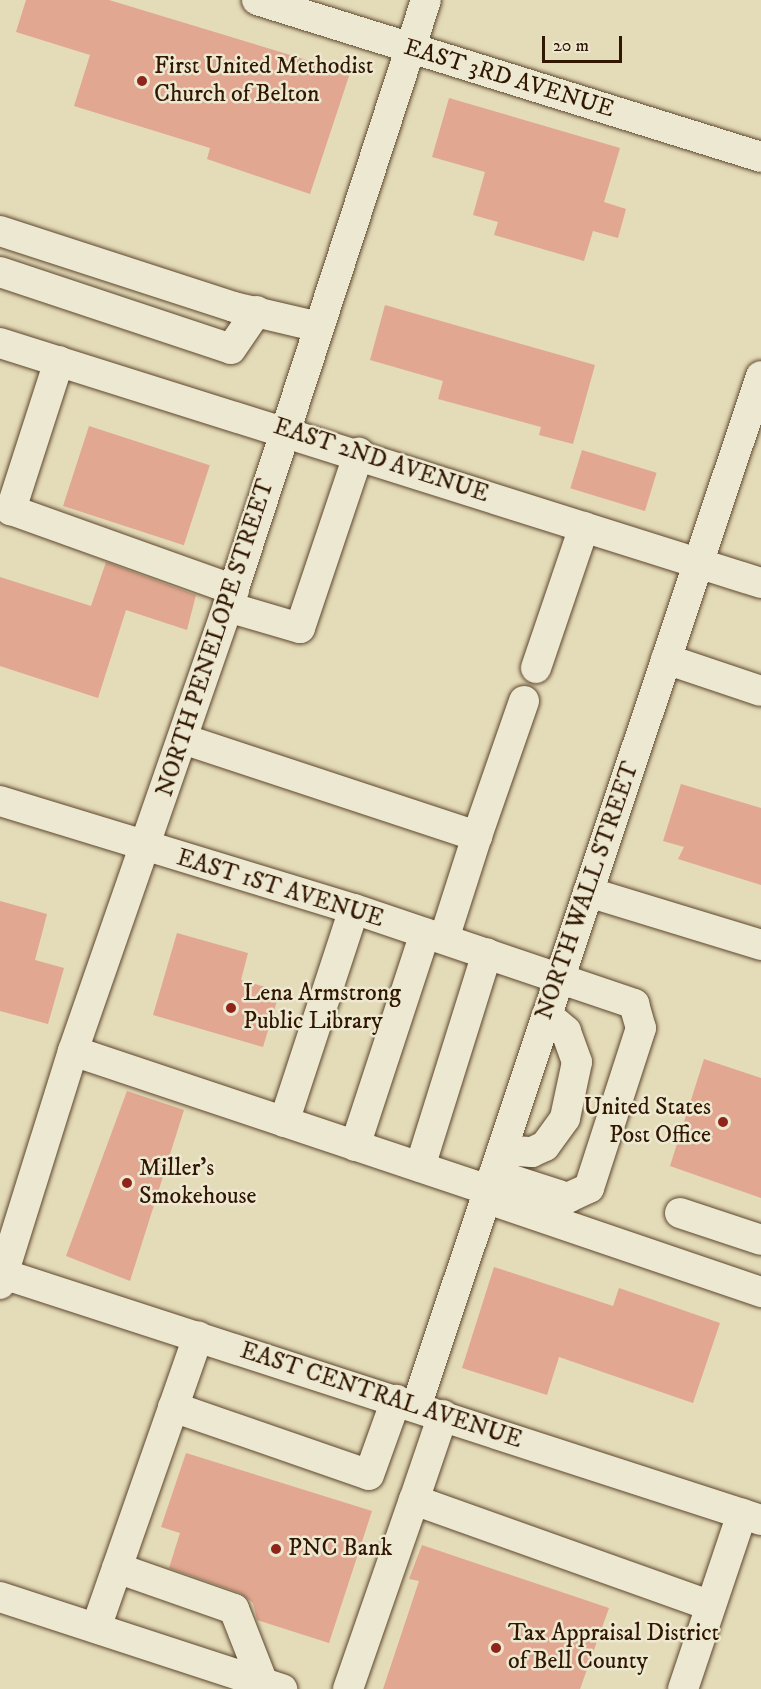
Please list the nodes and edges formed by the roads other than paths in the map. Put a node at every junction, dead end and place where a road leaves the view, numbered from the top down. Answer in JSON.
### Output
{"nodes":[{"id":1,"x":257,"y":0,"type":"edge"},
{"id":2,"x":426,"y":0,"type":"edge"},
{"id":3,"x":410,"y":48,"type":"junction"},
{"id":4,"x":761,"y":157,"type":"edge"},
{"id":5,"x":0,"y":231,"type":"edge"},
{"id":6,"x":0,"y":272,"type":"edge"},
{"id":7,"x":257,"y":311,"type":"junction"},
{"id":8,"x":319,"y":327,"type":"junction"},
{"id":9,"x":0,"y":343,"type":"edge"},
{"id":10,"x":59,"y":361,"type":"junction"},
{"id":11,"x":759,"y":387,"type":"edge"},
{"id":12,"x":285,"y":430,"type":"junction"},
{"id":13,"x":359,"y":453,"type":"junction"},
{"id":14,"x":584,"y":527,"type":"junction"},
{"id":15,"x":698,"y":564,"type":"junction"},
{"id":16,"x":761,"y":583,"type":"edge"},
{"id":17,"x":231,"y":598,"type":"junction"},
{"id":18,"x":666,"y":659,"type":"junction"},
{"id":19,"x":536,"y":668,"type":"dead end"},
{"id":20,"x":761,"y":691,"type":"edge"},
{"id":21,"x":524,"y":701,"type":"dead end"},
{"id":22,"x":183,"y":739,"type":"junction"},
{"id":23,"x":0,"y":801,"type":"edge"},
{"id":24,"x":477,"y":836,"type":"junction"},
{"id":25,"x":145,"y":849,"type":"junction"},
{"id":26,"x":588,"y":892,"type":"junction"},
{"id":27,"x":354,"y":909,"type":"junction"},
{"id":28,"x":435,"y":936,"type":"junction"},
{"id":29,"x":761,"y":945,"type":"edge"},
{"id":30,"x":487,"y":953,"type":"junction"},
{"id":31,"x":559,"y":977,"type":"junction"},
{"id":32,"x":547,"y":1015,"type":"junction"},
{"id":33,"x":73,"y":1051,"type":"junction"},
{"id":34,"x":285,"y":1122,"type":"junction"},
{"id":35,"x":355,"y":1146,"type":"junction"},
{"id":36,"x":420,"y":1167,"type":"junction"},
{"id":37,"x":492,"y":1178,"type":"junction"},
{"id":38,"x":680,"y":1213,"type":"dead end"},
{"id":39,"x":761,"y":1240,"type":"edge"},
{"id":40,"x":1,"y":1277,"type":"edge"},
{"id":41,"x":761,"y":1292,"type":"edge"},
{"id":42,"x":198,"y":1336,"type":"junction"},
{"id":43,"x":173,"y":1407,"type":"junction"},
{"id":44,"x":418,"y":1407,"type":"junction"},
{"id":45,"x":414,"y":1500,"type":"junction"},
{"id":46,"x":751,"y":1517,"type":"edge"},
{"id":47,"x":117,"y":1568,"type":"junction"},
{"id":48,"x":0,"y":1598,"type":"edge"},
{"id":49,"x":709,"y":1605,"type":"junction"},
{"id":50,"x":96,"y":1628,"type":"junction"},
{"id":51,"x":272,"y":1686,"type":"edge"},
{"id":52,"x":348,"y":1689,"type":"edge"},
{"id":53,"x":683,"y":1689,"type":"edge"}],
"edges":[{"from":1,"to":3,"type":"street","name":"EAST 3RD AVENUE"},
{"from":2,"to":3,"type":"street","name":"NORTH PENELOPE STREET"},
{"from":3,"to":4,"type":"street","name":"EAST 3RD AVENUE"},
{"from":3,"to":8,"type":"street","name":"NORTH PENELOPE STREET"},
{"from":5,"to":7,"type":"street"},
{"from":6,"to":7,"type":"street"},
{"from":7,"to":8,"type":"street"},
{"from":8,"to":12,"type":"street","name":"NORTH PENELOPE STREET"},
{"from":9,"to":10,"type":"street","name":"EAST 2ND AVENUE"},
{"from":10,"to":12,"type":"street","name":"EAST 2ND AVENUE"},
{"from":10,"to":17,"type":"street"},
{"from":11,"to":15,"type":"street","name":"NORTH WALL STREET"},
{"from":12,"to":13,"type":"street","name":"EAST 2ND AVENUE"},
{"from":12,"to":17,"type":"street","name":"NORTH PENELOPE STREET"},
{"from":13,"to":14,"type":"street","name":"EAST 2ND AVENUE"},
{"from":13,"to":17,"type":"street"},
{"from":14,"to":15,"type":"street","name":"EAST 2ND AVENUE"},
{"from":14,"to":19,"type":"street"},
{"from":15,"to":16,"type":"street","name":"EAST 2ND AVENUE"},
{"from":15,"to":18,"type":"street","name":"NORTH WALL STREET"},
{"from":17,"to":22,"type":"street","name":"NORTH PENELOPE STREET"},
{"from":18,"to":20,"type":"street"},
{"from":18,"to":26,"type":"street","name":"NORTH WALL STREET"},
{"from":21,"to":24,"type":"street"},
{"from":22,"to":24,"type":"street"},
{"from":22,"to":25,"type":"street","name":"NORTH PENELOPE STREET"},
{"from":23,"to":25,"type":"street","name":"EAST 1ST AVENUE"},
{"from":24,"to":28,"type":"street"},
{"from":25,"to":27,"type":"street","name":"EAST 1ST AVENUE"},
{"from":25,"to":33,"type":"street","name":"NORTH PENELOPE STREET"},
{"from":26,"to":29,"type":"street"},
{"from":26,"to":31,"type":"street","name":"NORTH WALL STREET"},
{"from":27,"to":28,"type":"street","name":"EAST 1ST AVENUE"},
{"from":27,"to":34,"type":"street"},
{"from":28,"to":30,"type":"street","name":"EAST 1ST AVENUE"},
{"from":28,"to":35,"type":"street"},
{"from":30,"to":31,"type":"street","name":"EAST 1ST AVENUE"},
{"from":30,"to":36,"type":"street"},
{"from":31,"to":32,"type":"street","name":"NORTH WALL STREET"},
{"from":31,"to":37,"type":"street","name":"EAST 1ST AVENUE"},
{"from":32,"to":37,"type":"street","name":"NORTH WALL STREET"},
{"from":32,"to":37,"type":"street"},
{"from":33,"to":34,"type":"street"},
{"from":33,"to":40,"type":"street","name":"NORTH PENELOPE STREET"},
{"from":34,"to":35,"type":"street"},
{"from":35,"to":36,"type":"street"},
{"from":36,"to":37,"type":"street"},
{"from":37,"to":41,"type":"street"},
{"from":37,"to":44,"type":"street","name":"NORTH WALL STREET"},
{"from":38,"to":39,"type":"street"},
{"from":40,"to":42,"type":"street","name":"EAST CENTRAL AVENUE"},
{"from":42,"to":43,"type":"street"},
{"from":42,"to":44,"type":"street","name":"EAST CENTRAL AVENUE"},
{"from":43,"to":44,"type":"street"},
{"from":43,"to":47,"type":"street"},
{"from":44,"to":45,"type":"street"},
{"from":44,"to":46,"type":"street","name":"EAST CENTRAL AVENUE"},
{"from":45,"to":49,"type":"street"},
{"from":45,"to":52,"type":"street"},
{"from":46,"to":49,"type":"street"},
{"from":47,"to":50,"type":"street"},
{"from":47,"to":51,"type":"street"},
{"from":48,"to":50,"type":"street"},
{"from":49,"to":53,"type":"street"},
{"from":50,"to":51,"type":"street"}]}
